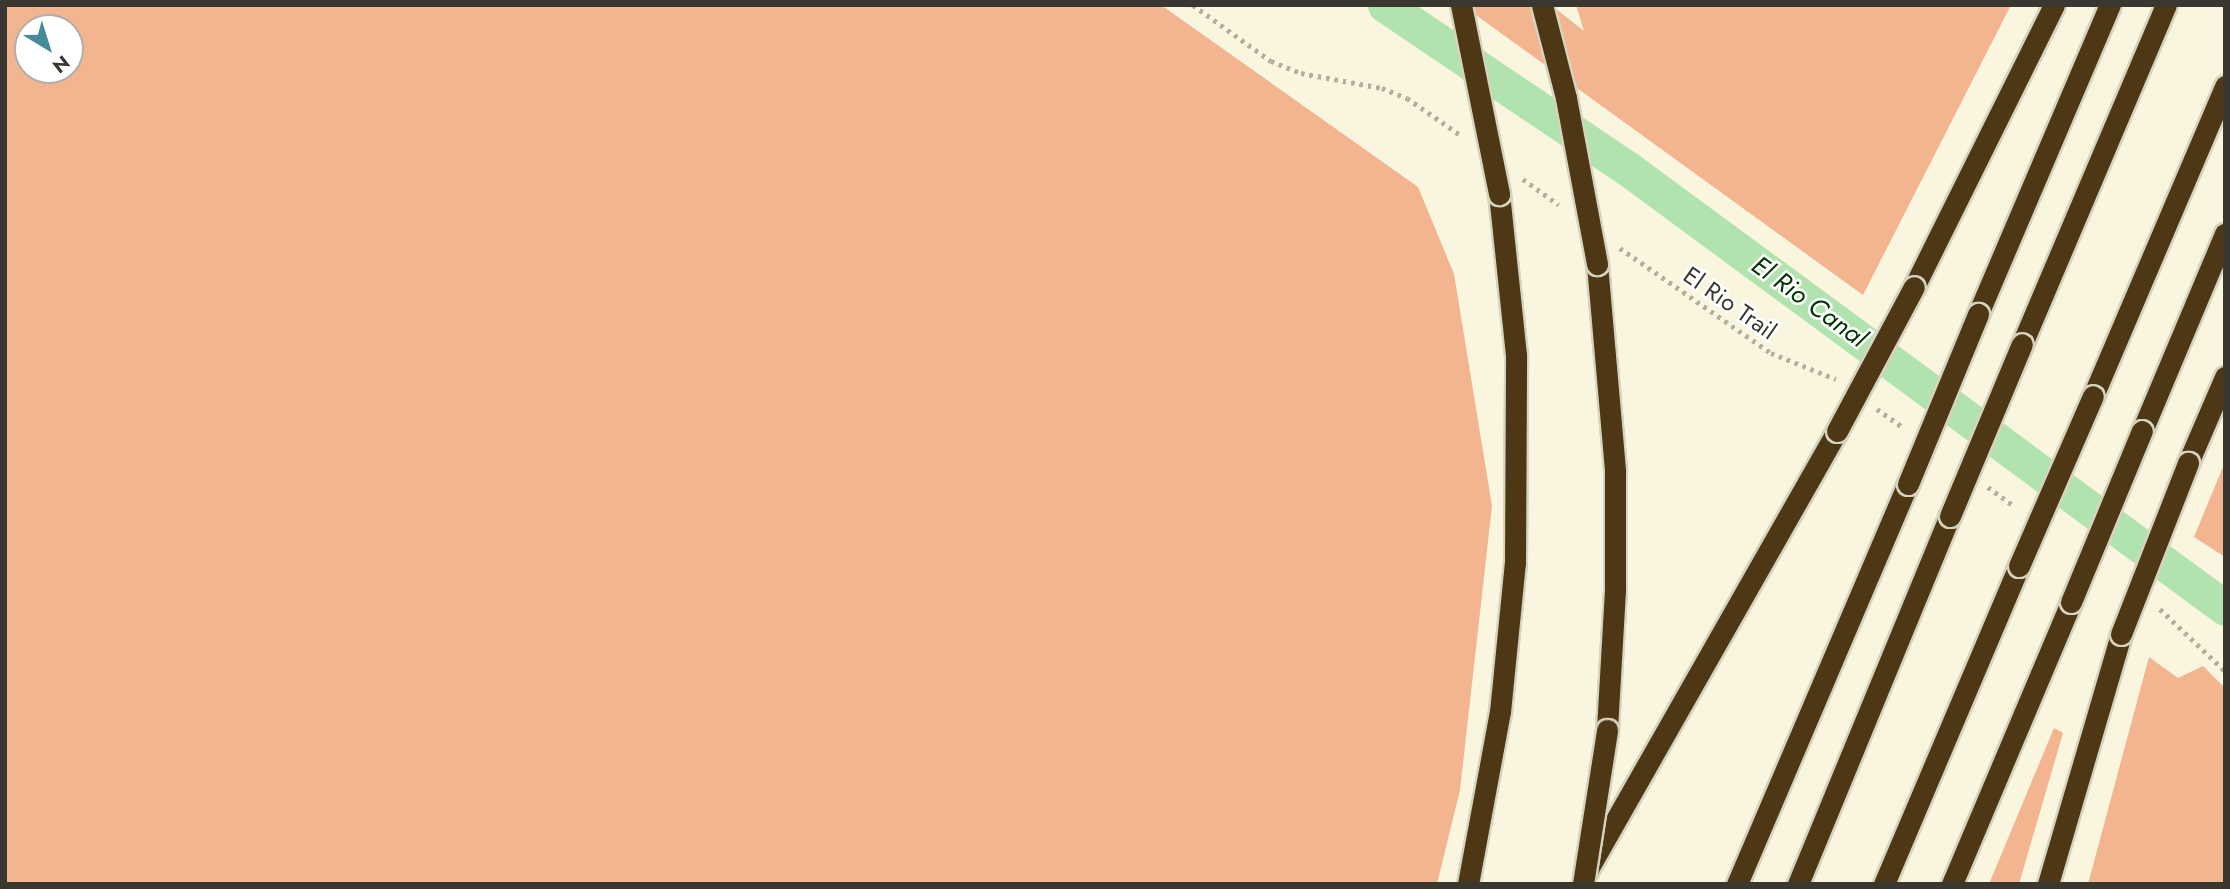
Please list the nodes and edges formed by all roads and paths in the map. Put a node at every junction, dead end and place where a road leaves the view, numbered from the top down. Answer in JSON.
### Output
{"nodes":[{"id":1,"x":1193,"y":5,"type":"edge"},
{"id":2,"x":1461,"y":5,"type":"edge"},
{"id":3,"x":1542,"y":5,"type":"edge"},
{"id":4,"x":2054,"y":5,"type":"edge"},
{"id":5,"x":2110,"y":5,"type":"edge"},
{"id":6,"x":2166,"y":5,"type":"edge"},
{"id":7,"x":2225,"y":86,"type":"edge"},
{"id":8,"x":1464,"y":138,"type":"dead end"},
{"id":9,"x":1521,"y":178,"type":"dead end"},
{"id":10,"x":1566,"y":210,"type":"dead end"},
{"id":11,"x":2225,"y":234,"type":"edge"},
{"id":12,"x":1612,"y":242,"type":"dead end"},
{"id":13,"x":2225,"y":377,"type":"edge"},
{"id":14,"x":1839,"y":382,"type":"dead end"},
{"id":15,"x":1873,"y":406,"type":"dead end"},
{"id":16,"x":1907,"y":430,"type":"dead end"},
{"id":17,"x":1986,"y":486,"type":"dead end"},
{"id":18,"x":2020,"y":510,"type":"dead end"},
{"id":19,"x":2156,"y":606,"type":"dead end"},
{"id":20,"x":2225,"y":671,"type":"edge"},
{"id":21,"x":1468,"y":884,"type":"edge"},
{"id":22,"x":1581,"y":884,"type":"edge"},
{"id":23,"x":1737,"y":884,"type":"edge"},
{"id":24,"x":1798,"y":884,"type":"edge"},
{"id":25,"x":1884,"y":884,"type":"edge"},
{"id":26,"x":1952,"y":884,"type":"edge"},
{"id":27,"x":2048,"y":884,"type":"edge"}],
"edges":[{"from":1,"to":8,"type":"path"},
{"from":2,"to":21,"type":"highway","bridge":true},
{"from":3,"to":22,"type":"highway","bridge":true},
{"from":4,"to":22,"type":"highway","bridge":true},
{"from":5,"to":23,"type":"highway","bridge":true},
{"from":6,"to":24,"type":"highway","bridge":true},
{"from":7,"to":25,"type":"highway","bridge":true},
{"from":9,"to":10,"type":"path"},
{"from":11,"to":26,"type":"highway","bridge":true},
{"from":12,"to":14,"type":"path","name":"El Rio Trail"},
{"from":13,"to":27,"type":"highway","bridge":true},
{"from":15,"to":16,"type":"path"},
{"from":17,"to":18,"type":"path"},
{"from":19,"to":20,"type":"path"}]}
